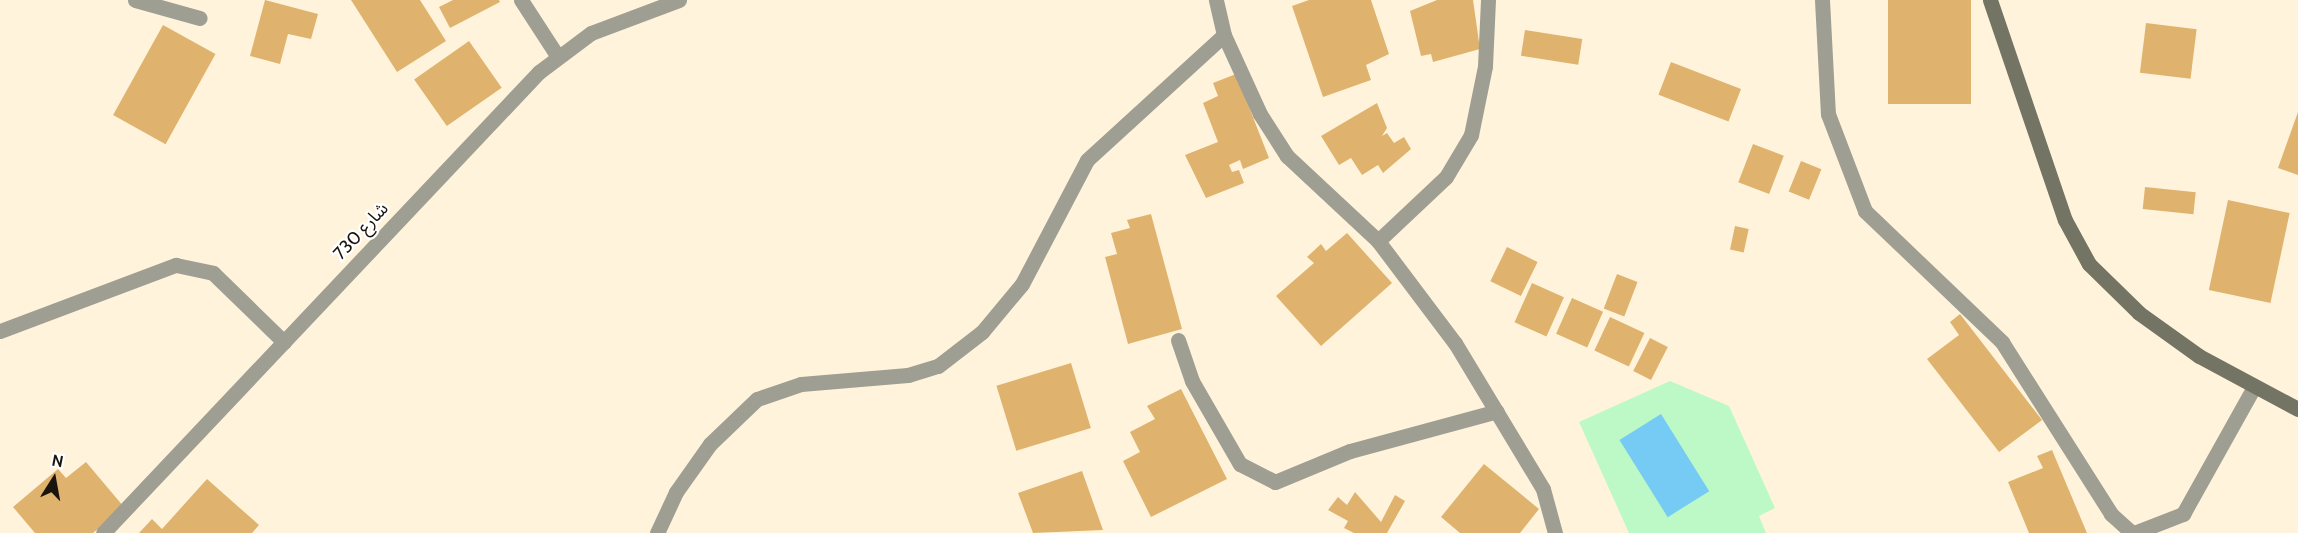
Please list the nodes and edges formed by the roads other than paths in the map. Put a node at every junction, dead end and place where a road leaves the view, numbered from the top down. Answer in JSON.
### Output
{"nodes":[{"id":1,"x":135,"y":0,"type":"edge"},
{"id":2,"x":521,"y":0,"type":"edge"},
{"id":3,"x":679,"y":0,"type":"edge"},
{"id":4,"x":1216,"y":0,"type":"edge"},
{"id":5,"x":1488,"y":0,"type":"edge"},
{"id":6,"x":1822,"y":0,"type":"edge"},
{"id":7,"x":1990,"y":0,"type":"edge"},
{"id":8,"x":200,"y":18,"type":"dead end"},
{"id":9,"x":1224,"y":35,"type":"junction"},
{"id":10,"x":558,"y":57,"type":"junction"},
{"id":11,"x":1378,"y":241,"type":"junction"},
{"id":12,"x":0,"y":331,"type":"edge"},
{"id":13,"x":1178,"y":340,"type":"dead end"},
{"id":14,"x":284,"y":342,"type":"junction"},
{"id":15,"x":2254,"y":387,"type":"junction"},
{"id":16,"x":2298,"y":409,"type":"edge"},
{"id":17,"x":1497,"y":411,"type":"junction"},
{"id":18,"x":103,"y":533,"type":"edge"},
{"id":19,"x":657,"y":533,"type":"edge"},
{"id":20,"x":1555,"y":533,"type":"edge"},
{"id":21,"x":2133,"y":533,"type":"edge"}],
"edges":[{"from":1,"to":8,"type":"street"},
{"from":2,"to":10,"type":"street"},
{"from":3,"to":10,"type":"street","name":"شارع 730"},
{"from":4,"to":9,"type":"street"},
{"from":5,"to":11,"type":"street"},
{"from":6,"to":21,"type":"street"},
{"from":7,"to":15,"type":"street"},
{"from":9,"to":11,"type":"street"},
{"from":9,"to":19,"type":"street"},
{"from":10,"to":14,"type":"street","name":"شارع 730"},
{"from":11,"to":17,"type":"street"},
{"from":12,"to":14,"type":"street"},
{"from":13,"to":17,"type":"street"},
{"from":14,"to":18,"type":"street","name":"شارع 730"},
{"from":15,"to":16,"type":"street"},
{"from":15,"to":21,"type":"street"},
{"from":17,"to":20,"type":"street"}]}
